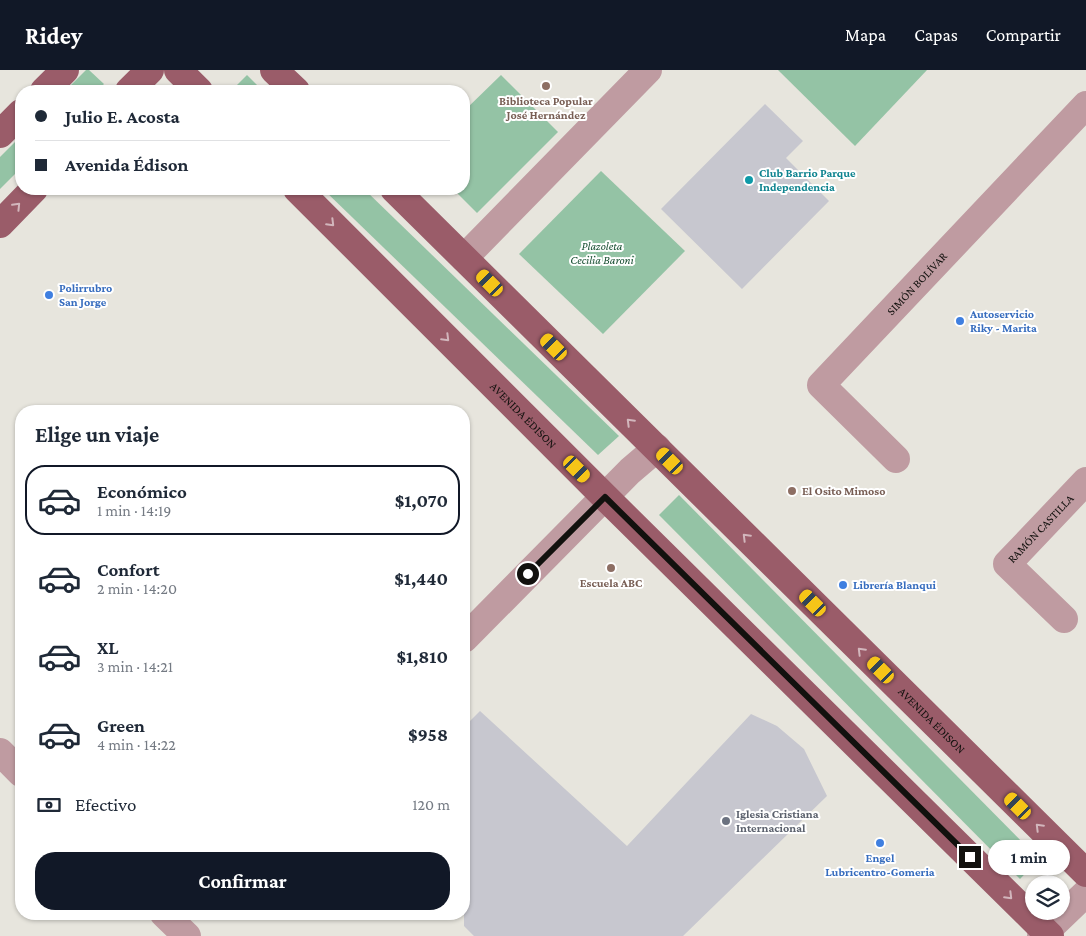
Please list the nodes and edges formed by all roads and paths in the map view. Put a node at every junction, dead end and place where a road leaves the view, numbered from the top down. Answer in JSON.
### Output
{"nodes":[{"id":1,"x":66,"y":70,"type":"edge"},
{"id":2,"x":150,"y":70,"type":"edge"},
{"id":3,"x":178,"y":70,"type":"edge"},
{"id":4,"x":274,"y":70,"type":"edge"},
{"id":5,"x":648,"y":70,"type":"edge"},
{"id":6,"x":50,"y":85,"type":"edge"},
{"id":7,"x":135,"y":85,"type":"edge"},
{"id":8,"x":193,"y":85,"type":"edge"},
{"id":9,"x":290,"y":85,"type":"edge"},
{"id":10,"x":1086,"y":105,"type":"edge"},
{"id":11,"x":15,"y":119,"type":"edge"},
{"id":12,"x":0,"y":134,"type":"edge"},
{"id":13,"x":28,"y":195,"type":"edge"},
{"id":14,"x":303,"y":195,"type":"edge"},
{"id":15,"x":400,"y":195,"type":"edge"},
{"id":16,"x":0,"y":224,"type":"edge"},
{"id":17,"x":464,"y":258,"type":"junction"},
{"id":18,"x":657,"y":448,"type":"junction"},
{"id":19,"x":896,"y":459,"type":"dead end"},
{"id":20,"x":1086,"y":481,"type":"edge"},
{"id":21,"x":605,"y":497,"type":"junction"},
{"id":22,"x":1064,"y":619,"type":"dead end"},
{"id":23,"x":470,"y":633,"type":"edge"},
{"id":24,"x":0,"y":752,"type":"edge"},
{"id":25,"x":15,"y":767,"type":"edge"},
{"id":26,"x":1086,"y":873,"type":"edge"},
{"id":27,"x":1086,"y":893,"type":"edge"},
{"id":28,"x":1046,"y":934,"type":"edge"}],
"edges":[{"from":1,"to":6,"type":"main road"},
{"from":2,"to":7,"type":"main road"},
{"from":3,"to":8,"type":"main road"},
{"from":4,"to":9,"type":"main road"},
{"from":5,"to":17,"type":"street"},
{"from":10,"to":19,"type":"street","name":"SIMÓN BOLÍVAR"},
{"from":11,"to":12,"type":"main road"},
{"from":16,"to":13,"type":"main road","one_way":true},
{"from":14,"to":21,"type":"main road","name":"AVENIDA ÉDISON","one_way":true},
{"from":15,"to":17,"type":"main road","name":"AVENIDA ÉDISON"},
{"from":18,"to":17,"type":"main road","name":"AVENIDA ÉDISON","one_way":true},
{"from":18,"to":21,"type":"street"},
{"from":26,"to":18,"type":"main road","name":"AVENIDA ÉDISON","one_way":true},
{"from":20,"to":22,"type":"street","name":"RAMÓN CASTILLA"},
{"from":21,"to":23,"type":"street"},
{"from":21,"to":28,"type":"main road","name":"AVENIDA ÉDISON","one_way":true},
{"from":24,"to":25,"type":"street"},
{"from":27,"to":28,"type":"street"}]}
